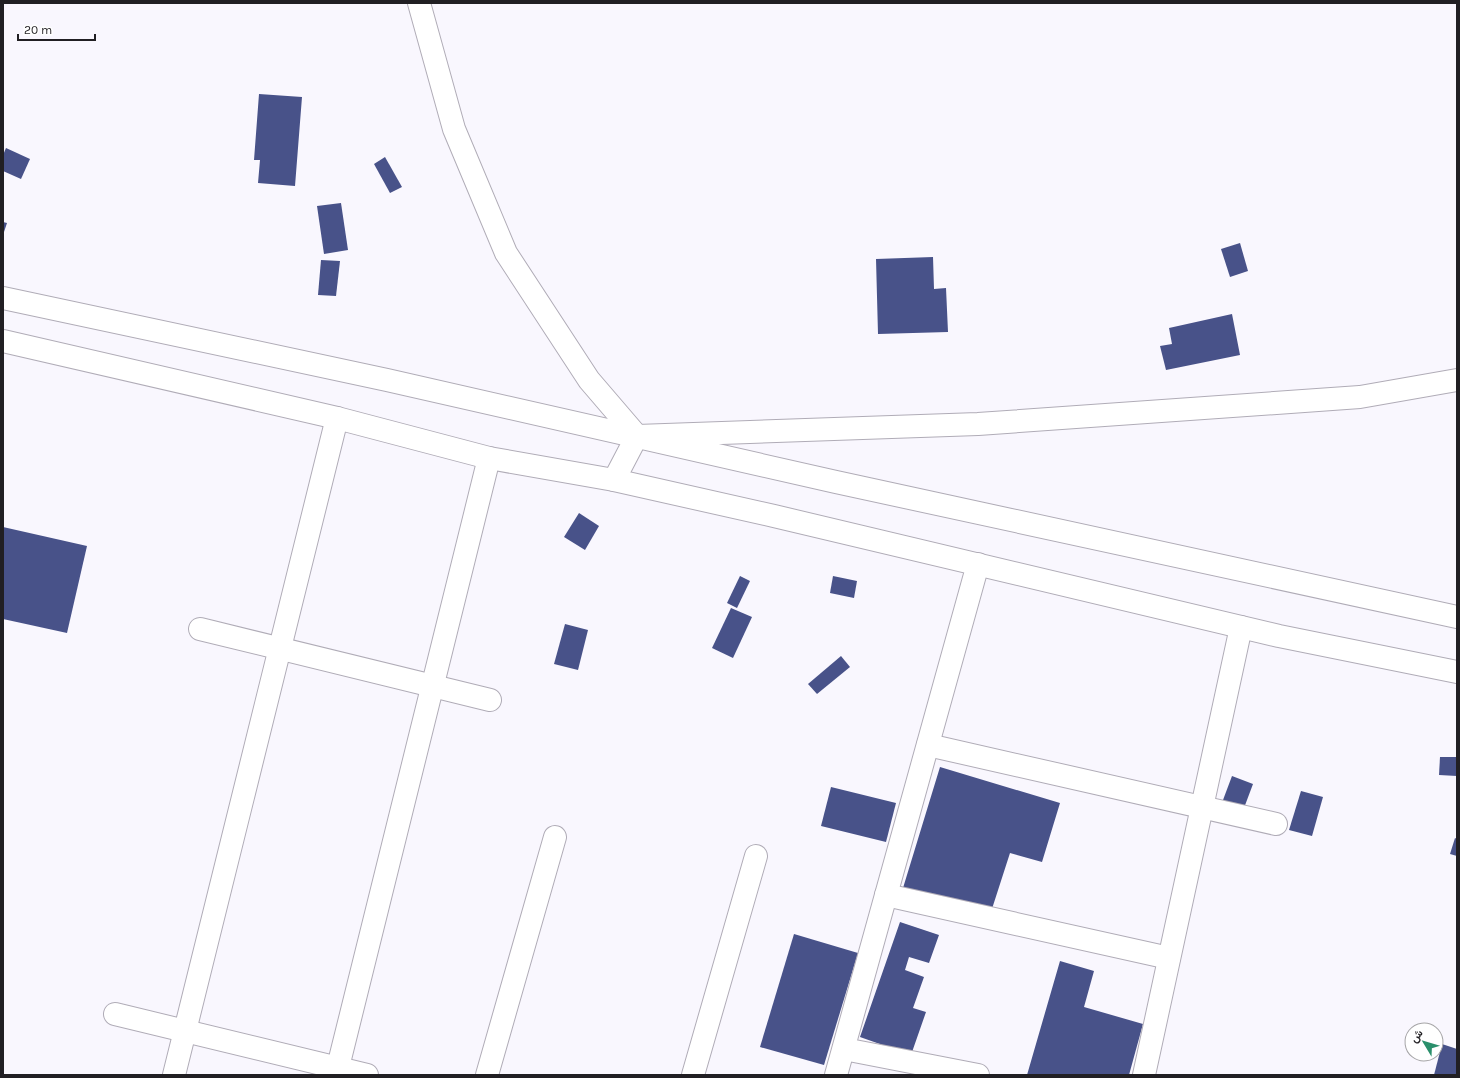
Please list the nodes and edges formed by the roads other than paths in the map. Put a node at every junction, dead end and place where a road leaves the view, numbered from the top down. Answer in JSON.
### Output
{"nodes":[{"id":1,"x":419,"y":3,"type":"edge"},
{"id":2,"x":3,"y":298,"type":"edge"},
{"id":3,"x":3,"y":341,"type":"edge"},
{"id":4,"x":1457,"y":380,"type":"edge"},
{"id":5,"x":337,"y":418,"type":"junction"},
{"id":6,"x":637,"y":436,"type":"junction"},
{"id":7,"x":489,"y":458,"type":"junction"},
{"id":8,"x":614,"y":480,"type":"junction"},
{"id":9,"x":978,"y":564,"type":"junction"},
{"id":10,"x":1457,"y":617,"type":"edge"},
{"id":11,"x":1241,"y":627,"type":"junction"},
{"id":12,"x":200,"y":630,"type":"dead end"},
{"id":13,"x":280,"y":649,"type":"junction"},
{"id":14,"x":1457,"y":672,"type":"edge"},
{"id":15,"x":432,"y":686,"type":"junction"},
{"id":16,"x":490,"y":700,"type":"dead end"},
{"id":17,"x":928,"y":745,"type":"junction"},
{"id":18,"x":1202,"y":808,"type":"junction"},
{"id":19,"x":1276,"y":824,"type":"dead end"},
{"id":20,"x":555,"y":837,"type":"dead end"},
{"id":21,"x":756,"y":856,"type":"dead end"},
{"id":22,"x":886,"y":895,"type":"junction"},
{"id":23,"x":1169,"y":958,"type":"junction"},
{"id":24,"x":115,"y":1014,"type":"dead end"},
{"id":25,"x":185,"y":1031,"type":"junction"},
{"id":26,"x":844,"y":1049,"type":"junction"},
{"id":27,"x":337,"y":1071,"type":"edge"},
{"id":28,"x":174,"y":1075,"type":"edge"},
{"id":29,"x":367,"y":1075,"type":"edge"},
{"id":30,"x":487,"y":1075,"type":"edge"},
{"id":31,"x":693,"y":1075,"type":"edge"},
{"id":32,"x":836,"y":1075,"type":"edge"},
{"id":33,"x":978,"y":1075,"type":"edge"},
{"id":34,"x":1144,"y":1075,"type":"edge"}],
"edges":[{"from":1,"to":6,"type":"main road"},
{"from":2,"to":6,"type":"main road"},
{"from":3,"to":5,"type":"main road"},
{"from":4,"to":6,"type":"main road"},
{"from":5,"to":7,"type":"main road"},
{"from":5,"to":13,"type":"main road"},
{"from":6,"to":8,"type":"main road"},
{"from":6,"to":10,"type":"main road"},
{"from":7,"to":8,"type":"main road"},
{"from":7,"to":15,"type":"main road"},
{"from":8,"to":9,"type":"main road"},
{"from":9,"to":11,"type":"main road"},
{"from":9,"to":17,"type":"main road"},
{"from":11,"to":14,"type":"main road"},
{"from":11,"to":18,"type":"main road"},
{"from":12,"to":13,"type":"main road"},
{"from":13,"to":15,"type":"main road"},
{"from":13,"to":25,"type":"main road"},
{"from":15,"to":16,"type":"main road"},
{"from":15,"to":27,"type":"main road"},
{"from":17,"to":18,"type":"main road"},
{"from":17,"to":22,"type":"main road"},
{"from":18,"to":19,"type":"main road"},
{"from":18,"to":23,"type":"main road"},
{"from":20,"to":30,"type":"main road"},
{"from":21,"to":31,"type":"main road"},
{"from":22,"to":23,"type":"main road"},
{"from":22,"to":26,"type":"main road"},
{"from":23,"to":34,"type":"main road"},
{"from":24,"to":25,"type":"main road"},
{"from":25,"to":27,"type":"main road"},
{"from":25,"to":28,"type":"main road"},
{"from":26,"to":32,"type":"main road"},
{"from":26,"to":33,"type":"main road"},
{"from":27,"to":29,"type":"main road"}]}
